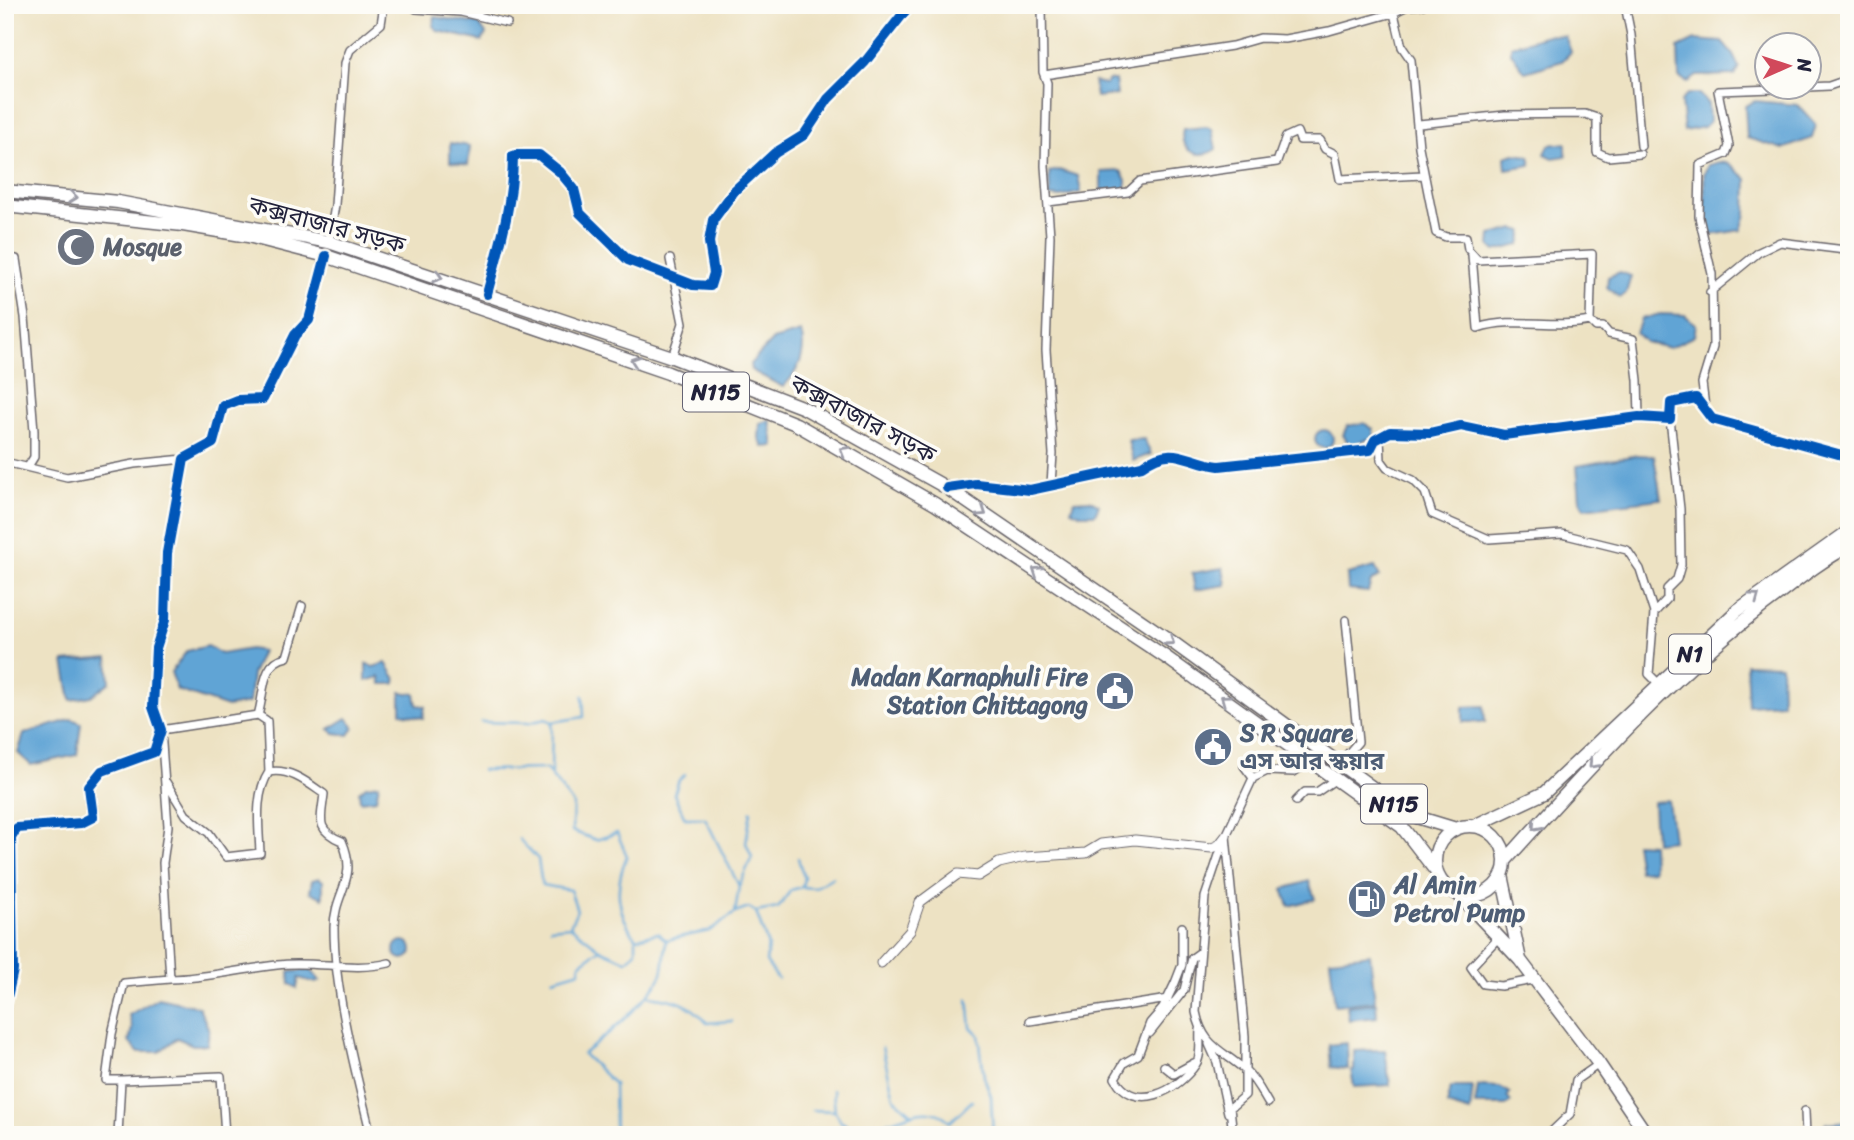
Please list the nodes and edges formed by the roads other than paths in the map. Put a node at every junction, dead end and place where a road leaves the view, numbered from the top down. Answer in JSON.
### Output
{"nodes":[{"id":1,"x":384,"y":5,"type":"edge"},
{"id":2,"x":409,"y":5,"type":"edge"},
{"id":3,"x":910,"y":5,"type":"edge"},
{"id":4,"x":1042,"y":5,"type":"edge"},
{"id":5,"x":1423,"y":5,"type":"edge"},
{"id":6,"x":1625,"y":5,"type":"edge"},
{"id":7,"x":1393,"y":9,"type":"edge"},
{"id":8,"x":507,"y":23,"type":"dead end"},
{"id":9,"x":1044,"y":75,"type":"junction"},
{"id":10,"x":1849,"y":79,"type":"edge"},
{"id":11,"x":1822,"y":86,"type":"edge"},
{"id":12,"x":1752,"y":90,"type":"edge"},
{"id":13,"x":1419,"y":124,"type":"junction"},
{"id":14,"x":1423,"y":174,"type":"junction"},
{"id":15,"x":5,"y":191,"type":"edge"},
{"id":16,"x":1048,"y":202,"type":"junction"},
{"id":17,"x":5,"y":206,"type":"edge"},
{"id":18,"x":329,"y":242,"type":"junction"},
{"id":19,"x":1472,"y":255,"type":"junction"},
{"id":20,"x":1849,"y":255,"type":"edge"},
{"id":21,"x":326,"y":256,"type":"junction"},
{"id":22,"x":5,"y":257,"type":"edge"},
{"id":23,"x":670,"y":259,"type":"dead end"},
{"id":24,"x":672,"y":276,"type":"junction"},
{"id":25,"x":1710,"y":292,"type":"junction"},
{"id":26,"x":487,"y":294,"type":"junction"},
{"id":27,"x":1590,"y":321,"type":"junction"},
{"id":28,"x":673,"y":357,"type":"junction"},
{"id":29,"x":1639,"y":417,"type":"junction"},
{"id":30,"x":1670,"y":418,"type":"junction"},
{"id":31,"x":1712,"y":419,"type":"junction"},
{"id":32,"x":1380,"y":438,"type":"junction"},
{"id":33,"x":1849,"y":457,"type":"edge"},
{"id":34,"x":184,"y":459,"type":"junction"},
{"id":35,"x":5,"y":462,"type":"edge"},
{"id":36,"x":29,"y":466,"type":"junction"},
{"id":37,"x":1051,"y":484,"type":"junction"},
{"id":38,"x":947,"y":488,"type":"junction"},
{"id":39,"x":1849,"y":531,"type":"edge"},
{"id":40,"x":1849,"y":545,"type":"edge"},
{"id":41,"x":302,"y":606,"type":"dead end"},
{"id":42,"x":1654,"y":614,"type":"junction"},
{"id":43,"x":1346,"y":620,"type":"dead end"},
{"id":44,"x":1658,"y":683,"type":"junction"},
{"id":45,"x":258,"y":715,"type":"junction"},
{"id":46,"x":161,"y":730,"type":"junction"},
{"id":47,"x":1310,"y":761,"type":"junction"},
{"id":48,"x":1339,"y":764,"type":"junction"},
{"id":49,"x":1244,"y":766,"type":"dead end"},
{"id":50,"x":269,"y":772,"type":"junction"},
{"id":51,"x":1253,"y":778,"type":"junction"},
{"id":52,"x":1336,"y":779,"type":"junction"},
{"id":53,"x":166,"y":782,"type":"junction"},
{"id":54,"x":1296,"y":801,"type":"dead end"},
{"id":55,"x":1474,"y":826,"type":"junction"},
{"id":56,"x":5,"y":827,"type":"edge"},
{"id":57,"x":17,"y":828,"type":"junction"},
{"id":58,"x":1456,"y":829,"type":"junction"},
{"id":59,"x":1226,"y":836,"type":"junction"},
{"id":60,"x":1505,"y":861,"type":"junction"},
{"id":61,"x":1435,"y":870,"type":"junction"},
{"id":62,"x":1502,"y":875,"type":"junction"},
{"id":63,"x":1459,"y":895,"type":"junction"},
{"id":64,"x":1182,"y":927,"type":"dead end"},
{"id":65,"x":1497,"y":939,"type":"junction"},
{"id":66,"x":1199,"y":953,"type":"junction"},
{"id":67,"x":1520,"y":960,"type":"junction"},
{"id":68,"x":389,"y":963,"type":"dead end"},
{"id":69,"x":881,"y":963,"type":"dead end"},
{"id":70,"x":338,"y":965,"type":"junction"},
{"id":71,"x":170,"y":979,"type":"junction"},
{"id":72,"x":1533,"y":980,"type":"junction"},
{"id":73,"x":1168,"y":999,"type":"junction"},
{"id":74,"x":5,"y":1007,"type":"edge"},
{"id":75,"x":1030,"y":1021,"type":"dead end"},
{"id":76,"x":1200,"y":1031,"type":"junction"},
{"id":77,"x":1208,"y":1042,"type":"junction"},
{"id":78,"x":1140,"y":1048,"type":"junction"},
{"id":79,"x":1197,"y":1061,"type":"junction"},
{"id":80,"x":1599,"y":1064,"type":"junction"},
{"id":81,"x":1164,"y":1066,"type":"dead end"},
{"id":82,"x":1245,"y":1071,"type":"junction"},
{"id":83,"x":121,"y":1080,"type":"junction"},
{"id":84,"x":1268,"y":1103,"type":"dead end"},
{"id":85,"x":1805,"y":1111,"type":"dead end"},
{"id":86,"x":1228,"y":1114,"type":"junction"},
{"id":87,"x":118,"y":1135,"type":"edge"},
{"id":88,"x":225,"y":1135,"type":"edge"},
{"id":89,"x":370,"y":1135,"type":"edge"},
{"id":90,"x":1233,"y":1135,"type":"edge"},
{"id":91,"x":1548,"y":1135,"type":"edge"},
{"id":92,"x":1647,"y":1135,"type":"edge"},
{"id":93,"x":1806,"y":1135,"type":"edge"}],
"edges":[{"from":1,"to":18,"type":"street"},
{"from":2,"to":8,"type":"street"},
{"from":3,"to":24,"type":"street"},
{"from":4,"to":9,"type":"street"},
{"from":5,"to":7,"type":"street"},
{"from":6,"to":13,"type":"street"},
{"from":7,"to":9,"type":"street"},
{"from":7,"to":13,"type":"street"},
{"from":9,"to":16,"type":"street"},
{"from":10,"to":11,"type":"street"},
{"from":12,"to":25,"type":"street"},
{"from":13,"to":14,"type":"street"},
{"from":14,"to":16,"type":"street"},
{"from":14,"to":19,"type":"street"},
{"from":15,"to":18,"type":"highway","name":"কক্সবাজার সড়ক","number":"N115","one_way":true},
{"from":16,"to":37,"type":"street"},
{"from":17,"to":21,"type":"highway","name":"কক্সবাজার সড়ক","number":"N115"},
{"from":18,"to":26,"type":"highway","name":"কক্সবাজার সড়ক","number":"N115","one_way":true},
{"from":19,"to":27,"type":"street"},
{"from":19,"to":27,"type":"street"},
{"from":20,"to":25,"type":"street"},
{"from":21,"to":34,"type":"street"},
{"from":47,"to":21,"type":"highway","name":"কক্সবাজার সড়ক","number":"N115","one_way":true},
{"from":22,"to":36,"type":"street"},
{"from":23,"to":24,"type":"street"},
{"from":24,"to":26,"type":"street"},
{"from":24,"to":28,"type":"street"},
{"from":25,"to":31,"type":"street"},
{"from":26,"to":28,"type":"highway","name":"কক্সবাজার সড়ক","number":"N115"},
{"from":27,"to":29,"type":"street"},
{"from":28,"to":38,"type":"highway","name":"কক্সবাজার সড়ক","number":"N115"},
{"from":29,"to":30,"type":"street"},
{"from":29,"to":32,"type":"street"},
{"from":30,"to":31,"type":"street"},
{"from":30,"to":42,"type":"street"},
{"from":31,"to":33,"type":"street"},
{"from":32,"to":37,"type":"street"},
{"from":32,"to":42,"type":"street"},
{"from":34,"to":36,"type":"street"},
{"from":34,"to":46,"type":"street"},
{"from":35,"to":36,"type":"street"},
{"from":37,"to":38,"type":"street"},
{"from":38,"to":48,"type":"highway","name":"কক্সবাজার সড়ক","number":"N115","one_way":true},
{"from":44,"to":39,"type":"highway","number":"N1","one_way":true},
{"from":40,"to":60,"type":"highway","number":"N1","one_way":true},
{"from":41,"to":45,"type":"street"},
{"from":42,"to":44,"type":"street"},
{"from":43,"to":48,"type":"street"},
{"from":44,"to":55,"type":"highway","number":"N1"},
{"from":45,"to":46,"type":"street"},
{"from":45,"to":50,"type":"street"},
{"from":46,"to":53,"type":"street"},
{"from":46,"to":57,"type":"street"},
{"from":47,"to":51,"type":"street"},
{"from":47,"to":52,"type":"highway","name":"কক্সবাজার সড়ক","number":"N115"},
{"from":48,"to":58,"type":"highway","name":"কক্সবাজার সড়ক","number":"N115"},
{"from":49,"to":51,"type":"street"},
{"from":50,"to":53,"type":"street"},
{"from":50,"to":70,"type":"street"},
{"from":51,"to":59,"type":"street"},
{"from":52,"to":54,"type":"street"},
{"from":52,"to":61,"type":"highway","name":"কক্সবাজার সড়ক","number":"N115"},
{"from":53,"to":71,"type":"street"},
{"from":55,"to":58,"type":"highway"},
{"from":55,"to":60,"type":"highway"},
{"from":56,"to":57,"type":"street"},
{"from":57,"to":74,"type":"street"},
{"from":58,"to":61,"type":"highway"},
{"from":59,"to":66,"type":"street"},
{"from":59,"to":69,"type":"street"},
{"from":59,"to":82,"type":"street"},
{"from":60,"to":62,"type":"highway"},
{"from":61,"to":63,"type":"highway"},
{"from":62,"to":63,"type":"highway"},
{"from":62,"to":67,"type":"highway"},
{"from":63,"to":65,"type":"highway"},
{"from":64,"to":73,"type":"street"},
{"from":65,"to":67,"type":"highway"},
{"from":65,"to":72,"type":"street"},
{"from":66,"to":76,"type":"street"},
{"from":66,"to":78,"type":"street"},
{"from":67,"to":72,"type":"highway"},
{"from":68,"to":70,"type":"street"},
{"from":70,"to":71,"type":"street"},
{"from":70,"to":89,"type":"street"},
{"from":71,"to":83,"type":"street"},
{"from":72,"to":80,"type":"highway"},
{"from":73,"to":75,"type":"street"},
{"from":73,"to":78,"type":"street"},
{"from":76,"to":77,"type":"street"},
{"from":76,"to":79,"type":"street"},
{"from":77,"to":82,"type":"street"},
{"from":77,"to":86,"type":"street"},
{"from":78,"to":79,"type":"street"},
{"from":79,"to":81,"type":"street"},
{"from":80,"to":91,"type":"street"},
{"from":80,"to":92,"type":"highway"},
{"from":82,"to":84,"type":"street"},
{"from":82,"to":86,"type":"street"},
{"from":83,"to":87,"type":"street"},
{"from":83,"to":88,"type":"street"},
{"from":85,"to":93,"type":"street"},
{"from":86,"to":90,"type":"street"}]}
